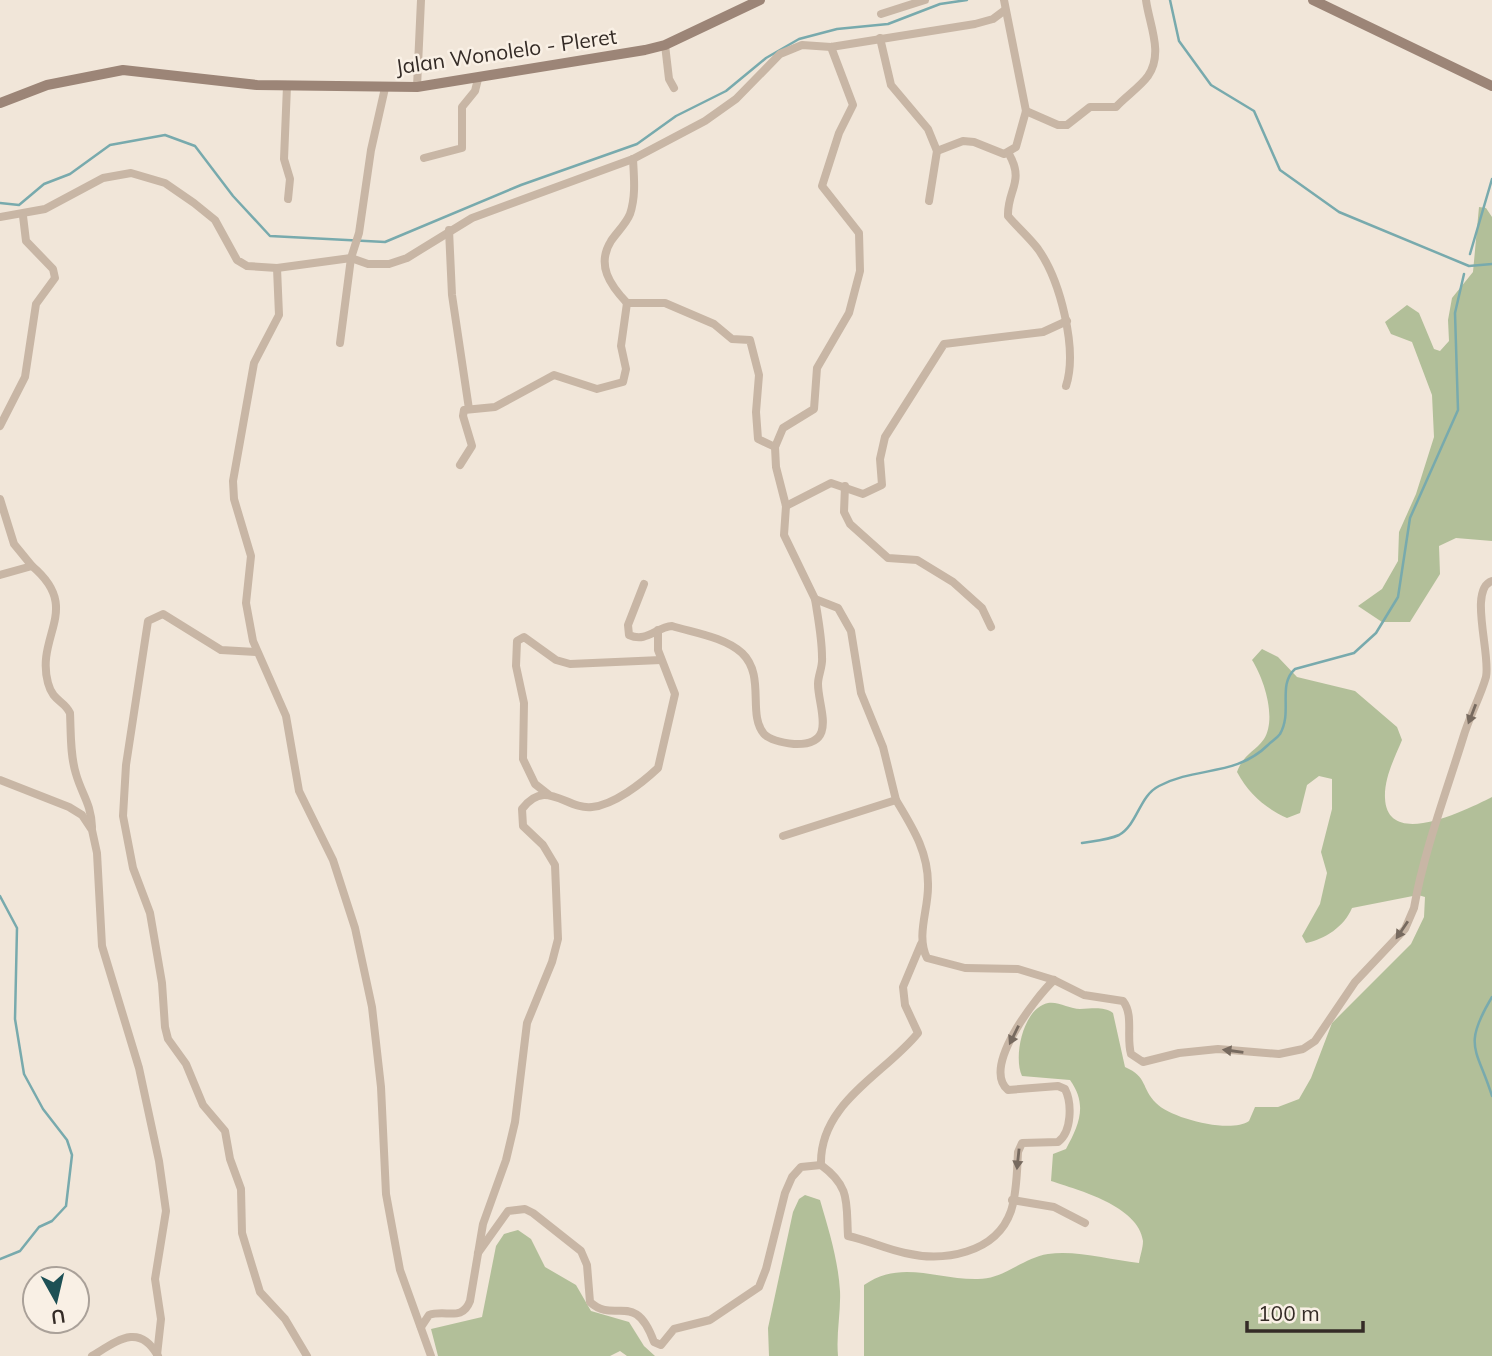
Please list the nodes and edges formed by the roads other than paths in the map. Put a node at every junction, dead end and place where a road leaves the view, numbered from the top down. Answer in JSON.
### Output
{"nodes":[{"id":1,"x":421,"y":0,"type":"edge"},
{"id":2,"x":760,"y":0,"type":"edge"},
{"id":3,"x":925,"y":0,"type":"edge"},
{"id":4,"x":1146,"y":0,"type":"edge"},
{"id":5,"x":1313,"y":0,"type":"edge"},
{"id":6,"x":1004,"y":5,"type":"edge"},
{"id":7,"x":881,"y":13,"type":"dead end"},
{"id":8,"x":880,"y":38,"type":"junction"},
{"id":9,"x":665,"y":45,"type":"junction"},
{"id":10,"x":831,"y":47,"type":"junction"},
{"id":11,"x":478,"y":79,"type":"junction"},
{"id":12,"x":287,"y":86,"type":"junction"},
{"id":13,"x":1492,"y":86,"type":"edge"},
{"id":14,"x":417,"y":87,"type":"junction"},
{"id":15,"x":385,"y":88,"type":"junction"},
{"id":16,"x":674,"y":88,"type":"dead end"},
{"id":17,"x":0,"y":103,"type":"edge"},
{"id":18,"x":1026,"y":111,"type":"junction"},
{"id":19,"x":937,"y":151,"type":"junction"},
{"id":20,"x":1009,"y":154,"type":"junction"},
{"id":21,"x":424,"y":158,"type":"dead end"},
{"id":22,"x":633,"y":159,"type":"junction"},
{"id":23,"x":288,"y":199,"type":"dead end"},
{"id":24,"x":929,"y":201,"type":"dead end"},
{"id":25,"x":23,"y":216,"type":"junction"},
{"id":26,"x":0,"y":217,"type":"edge"},
{"id":27,"x":449,"y":230,"type":"junction"},
{"id":28,"x":351,"y":258,"type":"junction"},
{"id":29,"x":276,"y":268,"type":"junction"},
{"id":30,"x":627,"y":303,"type":"junction"},
{"id":31,"x":1067,"y":321,"type":"junction"},
{"id":32,"x":340,"y":343,"type":"dead end"},
{"id":33,"x":1066,"y":386,"type":"dead end"},
{"id":34,"x":469,"y":409,"type":"junction"},
{"id":35,"x":0,"y":426,"type":"edge"},
{"id":36,"x":775,"y":447,"type":"junction"},
{"id":37,"x":460,"y":465,"type":"dead end"},
{"id":38,"x":845,"y":486,"type":"junction"},
{"id":39,"x":0,"y":499,"type":"edge"},
{"id":40,"x":786,"y":506,"type":"junction"},
{"id":41,"x":32,"y":566,"type":"junction"},
{"id":42,"x":0,"y":575,"type":"edge"},
{"id":43,"x":1492,"y":581,"type":"edge"},
{"id":44,"x":644,"y":584,"type":"dead end"},
{"id":45,"x":815,"y":599,"type":"junction"},
{"id":46,"x":991,"y":627,"type":"dead end"},
{"id":47,"x":658,"y":630,"type":"junction"},
{"id":48,"x":256,"y":652,"type":"junction"},
{"id":49,"x":661,"y":660,"type":"junction"},
{"id":50,"x":0,"y":780,"type":"edge"},
{"id":51,"x":549,"y":795,"type":"junction"},
{"id":52,"x":896,"y":800,"type":"junction"},
{"id":53,"x":92,"y":830,"type":"junction"},
{"id":54,"x":783,"y":836,"type":"dead end"},
{"id":55,"x":921,"y":944,"type":"junction"},
{"id":56,"x":1054,"y":980,"type":"junction"},
{"id":57,"x":821,"y":1165,"type":"junction"},
{"id":58,"x":1012,"y":1200,"type":"junction"},
{"id":59,"x":1085,"y":1223,"type":"dead end"},
{"id":60,"x":478,"y":1252,"type":"junction"},
{"id":61,"x":421,"y":1327,"type":"junction"},
{"id":62,"x":92,"y":1356,"type":"edge"},
{"id":63,"x":158,"y":1356,"type":"edge"},
{"id":64,"x":307,"y":1356,"type":"edge"},
{"id":65,"x":431,"y":1356,"type":"edge"}],
"edges":[{"from":1,"to":14,"type":"street"},
{"from":2,"to":9,"type":"main road","name":"Jalan Wonolelo - Pleret"},
{"from":3,"to":7,"type":"street"},
{"from":4,"to":18,"type":"street"},
{"from":5,"to":13,"type":"main road"},
{"from":6,"to":8,"type":"street"},
{"from":6,"to":18,"type":"street"},
{"from":8,"to":10,"type":"street"},
{"from":8,"to":19,"type":"street"},
{"from":9,"to":11,"type":"main road","name":"Jalan Wonolelo - Pleret"},
{"from":9,"to":16,"type":"street"},
{"from":10,"to":22,"type":"street"},
{"from":10,"to":36,"type":"street"},
{"from":11,"to":14,"type":"main road","name":"Jalan Wonolelo - Pleret"},
{"from":11,"to":21,"type":"street"},
{"from":12,"to":15,"type":"main road","name":"Jalan Wonolelo - Pleret"},
{"from":12,"to":17,"type":"main road","name":"Jalan Wonolelo - Pleret"},
{"from":12,"to":23,"type":"street"},
{"from":14,"to":15,"type":"main road","name":"Jalan Wonolelo - Pleret"},
{"from":15,"to":28,"type":"street"},
{"from":18,"to":20,"type":"street"},
{"from":19,"to":20,"type":"street"},
{"from":19,"to":24,"type":"street"},
{"from":20,"to":31,"type":"street"},
{"from":22,"to":27,"type":"street"},
{"from":22,"to":30,"type":"street"},
{"from":25,"to":26,"type":"street"},
{"from":25,"to":29,"type":"street"},
{"from":25,"to":35,"type":"street"},
{"from":27,"to":28,"type":"street"},
{"from":27,"to":34,"type":"street"},
{"from":28,"to":29,"type":"street"},
{"from":28,"to":32,"type":"street"},
{"from":29,"to":48,"type":"street"},
{"from":30,"to":34,"type":"street"},
{"from":30,"to":36,"type":"street"},
{"from":31,"to":33,"type":"street"},
{"from":31,"to":38,"type":"street"},
{"from":34,"to":37,"type":"street"},
{"from":36,"to":40,"type":"street"},
{"from":38,"to":40,"type":"street"},
{"from":38,"to":46,"type":"street"},
{"from":39,"to":41,"type":"street"},
{"from":40,"to":45,"type":"street"},
{"from":41,"to":42,"type":"street"},
{"from":41,"to":53,"type":"street"},
{"from":43,"to":56,"type":"street","one_way":true},
{"from":44,"to":47,"type":"street"},
{"from":45,"to":47,"type":"street"},
{"from":45,"to":52,"type":"street"},
{"from":47,"to":49,"type":"street"},
{"from":48,"to":61,"type":"street"},
{"from":48,"to":64,"type":"street"},
{"from":49,"to":51,"type":"street"},
{"from":49,"to":51,"type":"street"},
{"from":50,"to":53,"type":"street"},
{"from":51,"to":60,"type":"street"},
{"from":52,"to":54,"type":"street"},
{"from":52,"to":55,"type":"street"},
{"from":53,"to":63,"type":"street"},
{"from":55,"to":56,"type":"street"},
{"from":55,"to":57,"type":"street"},
{"from":56,"to":58,"type":"street","one_way":true},
{"from":57,"to":58,"type":"street"},
{"from":57,"to":60,"type":"street"},
{"from":58,"to":59,"type":"street"},
{"from":60,"to":61,"type":"street"},
{"from":61,"to":65,"type":"street"},
{"from":62,"to":63,"type":"street"}]}
